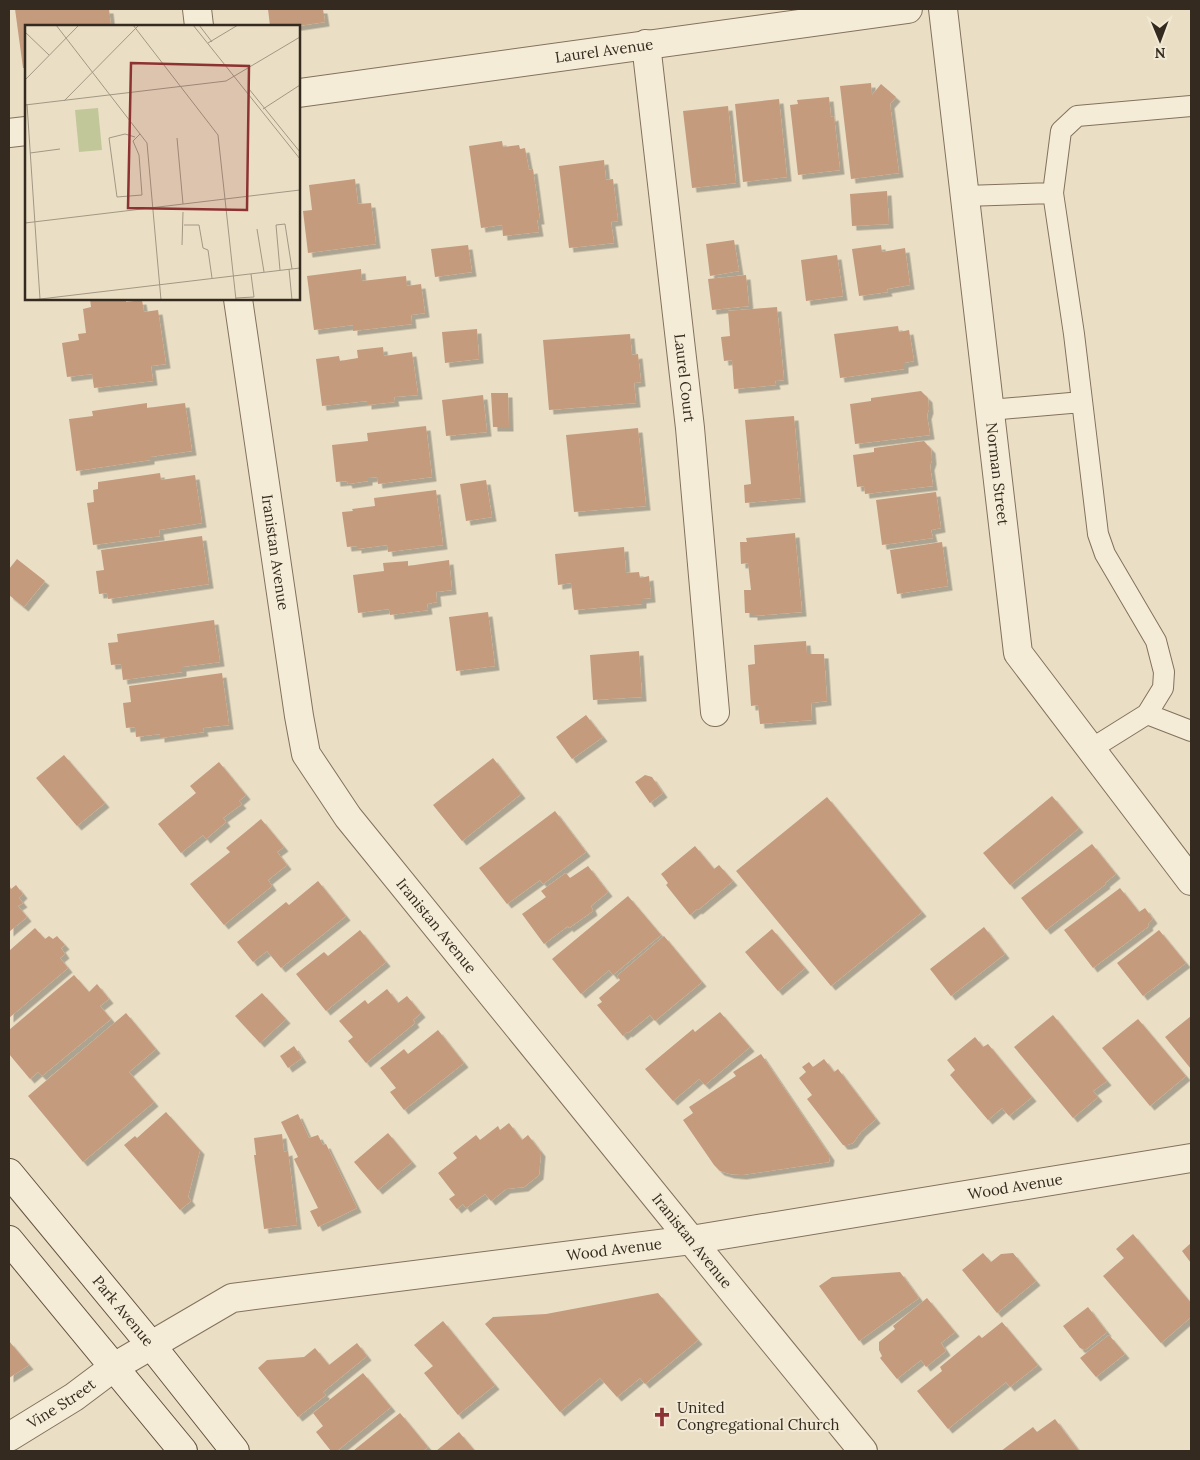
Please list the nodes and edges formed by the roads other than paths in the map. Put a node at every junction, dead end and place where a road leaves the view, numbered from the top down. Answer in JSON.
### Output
{"nodes":[{"id":1,"x":197,"y":9,"type":"edge"},
{"id":2,"x":908,"y":9,"type":"edge"},
{"id":3,"x":943,"y":9,"type":"edge"},
{"id":4,"x":199,"y":25,"type":"edge"},
{"id":5,"x":646,"y":44,"type":"junction"},
{"id":6,"x":300,"y":93,"type":"edge"},
{"id":7,"x":1191,"y":106,"type":"edge"},
{"id":8,"x":25,"y":131,"type":"edge"},
{"id":9,"x":9,"y":133,"type":"edge"},
{"id":10,"x":1053,"y":193,"type":"junction"},
{"id":11,"x":965,"y":196,"type":"junction"},
{"id":12,"x":238,"y":300,"type":"edge"},
{"id":13,"x":1082,"y":402,"type":"junction"},
{"id":14,"x":990,"y":410,"type":"junction"},
{"id":15,"x":715,"y":712,"type":"dead end"},
{"id":16,"x":1147,"y":714,"type":"junction"},
{"id":17,"x":1191,"y":731,"type":"edge"},
{"id":18,"x":1091,"y":749,"type":"junction"},
{"id":19,"x":1191,"y":881,"type":"edge"},
{"id":20,"x":1191,"y":1158,"type":"edge"},
{"id":21,"x":9,"y":1173,"type":"edge"},
{"id":22,"x":9,"y":1240,"type":"edge"},
{"id":23,"x":691,"y":1240,"type":"junction"},
{"id":24,"x":151,"y":1345,"type":"junction"},
{"id":25,"x":114,"y":1367,"type":"junction"},
{"id":26,"x":9,"y":1437,"type":"edge"},
{"id":27,"x":183,"y":1451,"type":"edge"},
{"id":28,"x":235,"y":1451,"type":"edge"},
{"id":29,"x":863,"y":1451,"type":"edge"}],
"edges":[{"from":1,"to":4,"type":"street"},
{"from":2,"to":5,"type":"street","name":"Laurel Avenue"},
{"from":3,"to":11,"type":"street","name":"Norman Street"},
{"from":5,"to":6,"type":"street","name":"Laurel Avenue"},
{"from":5,"to":15,"type":"street","name":"Laurel Court"},
{"from":7,"to":10,"type":"lane"},
{"from":8,"to":9,"type":"street"},
{"from":10,"to":11,"type":"lane"},
{"from":10,"to":13,"type":"lane"},
{"from":11,"to":14,"type":"street","name":"Norman Street"},
{"from":12,"to":23,"type":"street","name":"Iranistan Avenue"},
{"from":13,"to":14,"type":"lane"},
{"from":13,"to":16,"type":"lane"},
{"from":14,"to":18,"type":"street","name":"Norman Street"},
{"from":16,"to":17,"type":"lane"},
{"from":16,"to":18,"type":"lane"},
{"from":18,"to":19,"type":"street","name":"Norman Street"},
{"from":20,"to":23,"type":"street","name":"Wood Avenue"},
{"from":21,"to":24,"type":"street","name":"Park Avenue"},
{"from":22,"to":25,"type":"street"},
{"from":23,"to":24,"type":"street","name":"Wood Avenue"},
{"from":23,"to":29,"type":"street","name":"Iranistan Avenue"},
{"from":24,"to":25,"type":"street","name":"Wood Avenue"},
{"from":24,"to":28,"type":"street","name":"Park Avenue"},
{"from":25,"to":26,"type":"street","name":"Vine Street"},
{"from":25,"to":27,"type":"street"}]}
